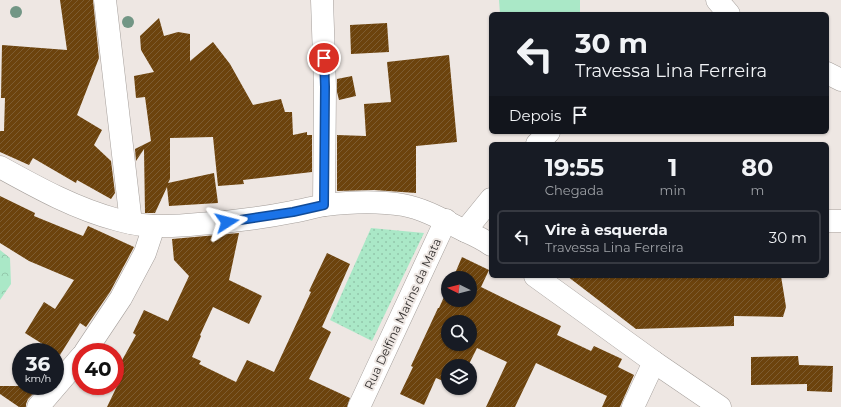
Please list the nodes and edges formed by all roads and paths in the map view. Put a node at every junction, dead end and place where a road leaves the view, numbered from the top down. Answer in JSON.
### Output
{"nodes":[{"id":1,"x":105,"y":0,"type":"edge"},
{"id":2,"x":322,"y":0,"type":"edge"},
{"id":3,"x":717,"y":0,"type":"edge"},
{"id":4,"x":727,"y":12,"type":"edge"},
{"id":5,"x":829,"y":75,"type":"edge"},
{"id":6,"x":841,"y":80,"type":"edge"},
{"id":7,"x":547,"y":134,"type":"edge"},
{"id":8,"x":539,"y":142,"type":"edge"},
{"id":9,"x":0,"y":167,"type":"edge"},
{"id":10,"x":324,"y":205,"type":"junction"},
{"id":11,"x":489,"y":208,"type":"edge"},
{"id":12,"x":446,"y":220,"type":"junction"},
{"id":13,"x":841,"y":220,"type":"edge"},
{"id":14,"x":829,"y":221,"type":"edge"},
{"id":15,"x":131,"y":223,"type":"junction"},
{"id":16,"x":154,"y":226,"type":"junction"},
{"id":17,"x":482,"y":239,"type":"edge"},
{"id":18,"x":541,"y":278,"type":"edge"},
{"id":19,"x":557,"y":284,"type":"edge"},
{"id":20,"x":91,"y":343,"type":"edge"},
{"id":21,"x":654,"y":362,"type":"junction"},
{"id":22,"x":72,"y":367,"type":"edge"},
{"id":23,"x":38,"y":407,"type":"edge"},
{"id":24,"x":360,"y":407,"type":"edge"},
{"id":25,"x":633,"y":407,"type":"edge"},
{"id":26,"x":720,"y":407,"type":"edge"}],
"edges":[{"from":1,"to":15,"type":"street"},
{"from":2,"to":10,"type":"street"},
{"from":3,"to":4,"type":"street"},
{"from":5,"to":6,"type":"street"},
{"from":7,"to":8,"type":"street"},
{"from":9,"to":15,"type":"street"},
{"from":10,"to":12,"type":"street"},
{"from":10,"to":16,"type":"street"},
{"from":11,"to":17,"type":"street"},
{"from":12,"to":17,"type":"street"},
{"from":12,"to":24,"type":"street","name":"Rua Delfina Marins da Mata"},
{"from":13,"to":14,"type":"street"},
{"from":15,"to":16,"type":"street"},
{"from":16,"to":20,"type":"street"},
{"from":18,"to":19,"type":"street"},
{"from":19,"to":21,"type":"street"},
{"from":21,"to":25,"type":"street"},
{"from":21,"to":26,"type":"street"},
{"from":22,"to":23,"type":"street"}]}
